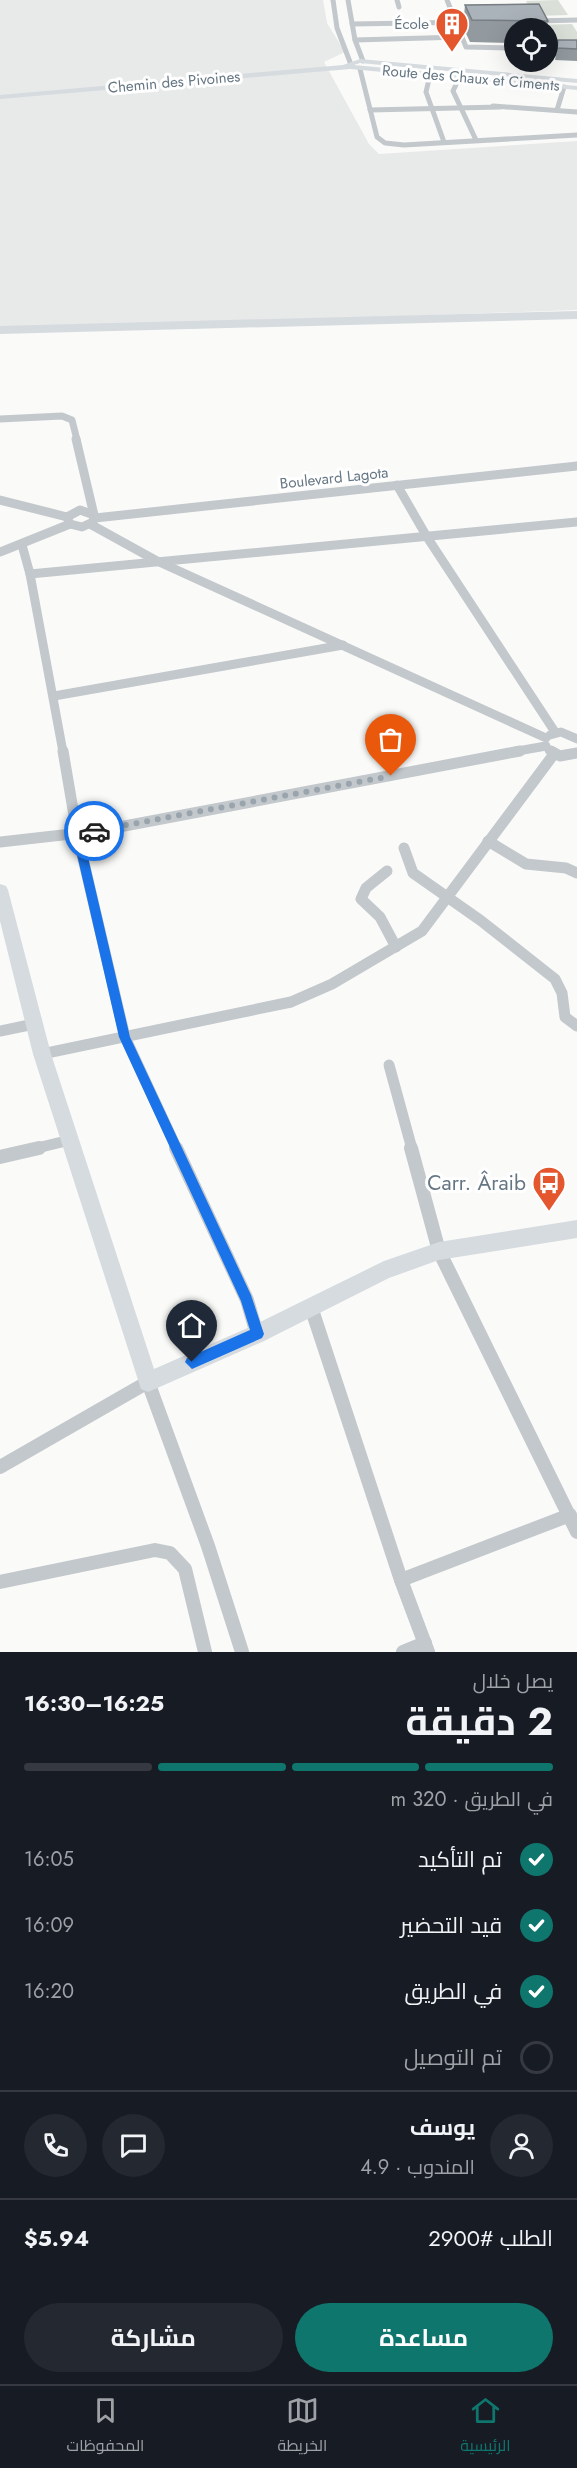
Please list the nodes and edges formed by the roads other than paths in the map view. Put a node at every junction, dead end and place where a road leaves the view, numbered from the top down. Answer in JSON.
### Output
{"nodes":[{"id":1,"x":333,"y":0,"type":"edge"},
{"id":2,"x":348,"y":0,"type":"edge"},
{"id":3,"x":358,"y":0,"type":"edge"},
{"id":4,"x":397,"y":0,"type":"edge"},
{"id":5,"x":447,"y":0,"type":"edge"},
{"id":6,"x":399,"y":7,"type":"dead end"},
{"id":7,"x":558,"y":20,"type":"edge"},
{"id":8,"x":577,"y":20,"type":"edge"},
{"id":9,"x":455,"y":22,"type":"junction"},
{"id":10,"x":487,"y":22,"type":"edge"},
{"id":11,"x":352,"y":24,"type":"junction"},
{"id":12,"x":462,"y":37,"type":"junction"},
{"id":13,"x":355,"y":40,"type":"junction"},
{"id":14,"x":558,"y":47,"type":"edge"},
{"id":15,"x":577,"y":47,"type":"edge"},
{"id":16,"x":504,"y":48,"type":"edge"},
{"id":17,"x":349,"y":65,"type":"junction"},
{"id":18,"x":363,"y":66,"type":"junction"},
{"id":19,"x":430,"y":75,"type":"junction"},
{"id":20,"x":459,"y":78,"type":"junction"},
{"id":21,"x":577,"y":81,"type":"edge"},
{"id":22,"x":564,"y":87,"type":"junction"},
{"id":23,"x":577,"y":88,"type":"edge"},
{"id":24,"x":0,"y":97,"type":"edge"},
{"id":25,"x":457,"y":102,"type":"junction"},
{"id":26,"x":500,"y":107,"type":"junction"},
{"id":27,"x":431,"y":109,"type":"junction"},
{"id":28,"x":460,"y":109,"type":"junction"},
{"id":29,"x":370,"y":110,"type":"junction"},
{"id":30,"x":557,"y":110,"type":"junction"},
{"id":31,"x":577,"y":112,"type":"edge"},
{"id":32,"x":577,"y":135,"type":"edge"},
{"id":33,"x":476,"y":140,"type":"junction"},
{"id":34,"x":444,"y":142,"type":"junction"},
{"id":35,"x":577,"y":315,"type":"edge"},
{"id":36,"x":577,"y":324,"type":"edge"},
{"id":37,"x":0,"y":330,"type":"edge"},
{"id":38,"x":0,"y":338,"type":"edge"},
{"id":39,"x":0,"y":419,"type":"edge"},
{"id":40,"x":577,"y":466,"type":"edge"},
{"id":41,"x":397,"y":485,"type":"junction"},
{"id":42,"x":0,"y":500,"type":"edge"},
{"id":43,"x":93,"y":519,"type":"junction"},
{"id":44,"x":69,"y":521,"type":"junction"},
{"id":45,"x":577,"y":522,"type":"edge"},
{"id":46,"x":427,"y":537,"type":"junction"},
{"id":47,"x":22,"y":545,"type":"junction"},
{"id":48,"x":0,"y":552,"type":"edge"},
{"id":49,"x":157,"y":561,"type":"junction"},
{"id":50,"x":30,"y":574,"type":"junction"},
{"id":51,"x":343,"y":645,"type":"junction"},
{"id":52,"x":54,"y":696,"type":"junction"},
{"id":53,"x":576,"y":735,"type":"edge"},
{"id":54,"x":550,"y":743,"type":"junction"},
{"id":55,"x":577,"y":753,"type":"edge"},
{"id":56,"x":77,"y":833,"type":"junction"},
{"id":57,"x":489,"y":841,"type":"junction"},
{"id":58,"x":0,"y":842,"type":"edge"},
{"id":59,"x":404,"y":848,"type":"dead end"},
{"id":60,"x":387,"y":871,"type":"dead end"},
{"id":61,"x":577,"y":873,"type":"edge"},
{"id":62,"x":0,"y":890,"type":"edge"},
{"id":63,"x":448,"y":896,"type":"junction"},
{"id":64,"x":396,"y":947,"type":"junction"},
{"id":65,"x":34,"y":1024,"type":"junction"},
{"id":66,"x":577,"y":1026,"type":"edge"},
{"id":67,"x":0,"y":1031,"type":"edge"},
{"id":68,"x":125,"y":1037,"type":"junction"},
{"id":69,"x":42,"y":1054,"type":"junction"},
{"id":70,"x":389,"y":1065,"type":"dead end"},
{"id":71,"x":70,"y":1140,"type":"junction"},
{"id":72,"x":0,"y":1157,"type":"edge"},
{"id":73,"x":577,"y":1229,"type":"edge"},
{"id":74,"x":439,"y":1251,"type":"junction"},
{"id":75,"x":311,"y":1307,"type":"junction"},
{"id":76,"x":257,"y":1334,"type":"junction"},
{"id":77,"x":148,"y":1382,"type":"junction"},
{"id":78,"x":0,"y":1467,"type":"edge"},
{"id":79,"x":570,"y":1515,"type":"junction"},
{"id":80,"x":577,"y":1532,"type":"edge"},
{"id":81,"x":401,"y":1580,"type":"junction"},
{"id":82,"x":0,"y":1582,"type":"edge"},
{"id":83,"x":427,"y":1648,"type":"edge"},
{"id":84,"x":205,"y":1652,"type":"edge"},
{"id":85,"x":242,"y":1652,"type":"edge"},
{"id":86,"x":403,"y":1652,"type":"edge"}],
"edges":[{"from":1,"to":17,"type":"street"},
{"from":2,"to":3,"type":"street"},
{"from":2,"to":11,"type":"street","name":"Route des Chaux et Ciments"},
{"from":4,"to":6,"type":"street"},
{"from":5,"to":9,"type":"street"},
{"from":7,"to":8,"type":"street"},
{"from":9,"to":10,"type":"street"},
{"from":9,"to":11,"type":"street"},
{"from":9,"to":12,"type":"street"},
{"from":11,"to":13,"type":"street","name":"Route des Chaux et Ciments"},
{"from":12,"to":13,"type":"street"},
{"from":12,"to":16,"type":"street"},
{"from":13,"to":18,"type":"street","name":"Route des Chaux et Ciments"},
{"from":14,"to":15,"type":"street"},
{"from":17,"to":18,"type":"street","name":"Chemin des Pivoines"},
{"from":17,"to":24,"type":"street","name":"Chemin des Pivoines"},
{"from":18,"to":19,"type":"street","name":"Route des Chaux et Ciments"},
{"from":18,"to":21,"type":"street","name":"Route des Chaux et Ciments"},
{"from":18,"to":29,"type":"street"},
{"from":19,"to":20,"type":"street","name":"Route des Chaux et Ciments"},
{"from":19,"to":27,"type":"street"},
{"from":20,"to":22,"type":"street","name":"Route des Chaux et Ciments"},
{"from":20,"to":25,"type":"street"},
{"from":22,"to":23,"type":"street","name":"Route des Chaux et Ciments"},
{"from":22,"to":30,"type":"street"},
{"from":25,"to":26,"type":"street"},
{"from":25,"to":28,"type":"street"},
{"from":26,"to":28,"type":"street"},
{"from":26,"to":30,"type":"street"},
{"from":27,"to":28,"type":"street"},
{"from":27,"to":29,"type":"street"},
{"from":27,"to":34,"type":"street"},
{"from":28,"to":33,"type":"street"},
{"from":29,"to":34,"type":"street"},
{"from":30,"to":31,"type":"street"},
{"from":32,"to":33,"type":"street"},
{"from":33,"to":34,"type":"street"},
{"from":35,"to":37,"type":"highway"},
{"from":36,"to":38,"type":"highway"},
{"from":39,"to":43,"type":"street"},
{"from":40,"to":41,"type":"street","name":"Boulevard Lagota"},
{"from":41,"to":43,"type":"street","name":"Boulevard Lagota"},
{"from":41,"to":46,"type":"street"},
{"from":42,"to":44,"type":"street"},
{"from":43,"to":44,"type":"street"},
{"from":43,"to":44,"type":"street"},
{"from":43,"to":49,"type":"street"},
{"from":44,"to":47,"type":"street"},
{"from":45,"to":46,"type":"street"},
{"from":46,"to":49,"type":"street"},
{"from":46,"to":54,"type":"street"},
{"from":47,"to":48,"type":"street"},
{"from":47,"to":50,"type":"street"},
{"from":49,"to":50,"type":"street"},
{"from":49,"to":51,"type":"street"},
{"from":50,"to":52,"type":"street"},
{"from":51,"to":52,"type":"street"},
{"from":51,"to":54,"type":"street"},
{"from":52,"to":56,"type":"street"},
{"from":53,"to":54,"type":"street"},
{"from":54,"to":55,"type":"street"},
{"from":54,"to":56,"type":"street"},
{"from":54,"to":57,"type":"street"},
{"from":56,"to":58,"type":"street"},
{"from":56,"to":68,"type":"street"},
{"from":57,"to":61,"type":"street"},
{"from":57,"to":63,"type":"street"},
{"from":59,"to":63,"type":"street"},
{"from":60,"to":64,"type":"street"},
{"from":62,"to":65,"type":"street"},
{"from":63,"to":64,"type":"street"},
{"from":63,"to":66,"type":"street"},
{"from":64,"to":68,"type":"street"},
{"from":65,"to":67,"type":"street"},
{"from":65,"to":69,"type":"street"},
{"from":68,"to":69,"type":"street"},
{"from":68,"to":76,"type":"street"},
{"from":69,"to":71,"type":"street"},
{"from":70,"to":74,"type":"street"},
{"from":71,"to":72,"type":"street"},
{"from":71,"to":77,"type":"street"},
{"from":73,"to":74,"type":"street"},
{"from":74,"to":75,"type":"street"},
{"from":74,"to":79,"type":"street"},
{"from":75,"to":76,"type":"street"},
{"from":75,"to":81,"type":"street"},
{"from":76,"to":77,"type":"street"},
{"from":77,"to":78,"type":"street"},
{"from":77,"to":85,"type":"street"},
{"from":79,"to":80,"type":"street"},
{"from":79,"to":81,"type":"street"},
{"from":81,"to":83,"type":"street"},
{"from":82,"to":84,"type":"street"},
{"from":83,"to":86,"type":"street"}]}
